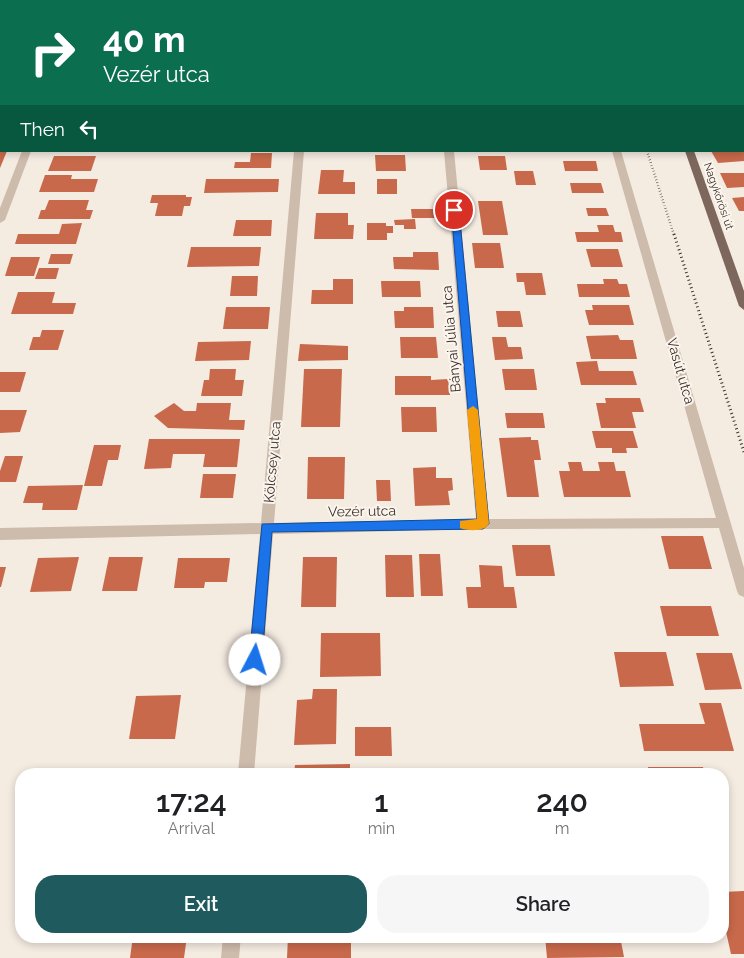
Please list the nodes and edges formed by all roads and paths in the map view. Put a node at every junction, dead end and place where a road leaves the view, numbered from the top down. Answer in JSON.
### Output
{"nodes":[{"id":1,"x":27,"y":152,"type":"edge"},
{"id":2,"x":299,"y":152,"type":"edge"},
{"id":3,"x":449,"y":152,"type":"edge"},
{"id":4,"x":616,"y":152,"type":"edge"},
{"id":5,"x":690,"y":152,"type":"edge"},
{"id":6,"x":0,"y":220,"type":"edge"},
{"id":7,"x":744,"y":306,"type":"edge"},
{"id":8,"x":725,"y":523,"type":"junction"},
{"id":9,"x":483,"y":524,"type":"junction"},
{"id":10,"x":267,"y":528,"type":"junction"},
{"id":11,"x":0,"y":534,"type":"edge"},
{"id":12,"x":744,"y":591,"type":"edge"},
{"id":13,"x":247,"y":768,"type":"edge"},
{"id":14,"x":231,"y":943,"type":"edge"},
{"id":15,"x":230,"y":958,"type":"edge"}],
"edges":[{"from":1,"to":6,"type":"street"},
{"from":2,"to":10,"type":"street","name":"Kölcsey utca"},
{"from":3,"to":9,"type":"street","name":"Bányai Júlia utca"},
{"from":4,"to":8,"type":"street","name":"Vasút utca"},
{"from":5,"to":7,"type":"main road","name":"Nagykőrösi út"},
{"from":8,"to":9,"type":"street","name":"Vezér utca"},
{"from":8,"to":12,"type":"street","name":"Vasút utca"},
{"from":9,"to":10,"type":"street","name":"Vezér utca"},
{"from":10,"to":11,"type":"street","name":"Vezér utca"},
{"from":10,"to":13,"type":"street","name":"Kölcsey utca"},
{"from":14,"to":15,"type":"street"}]}
